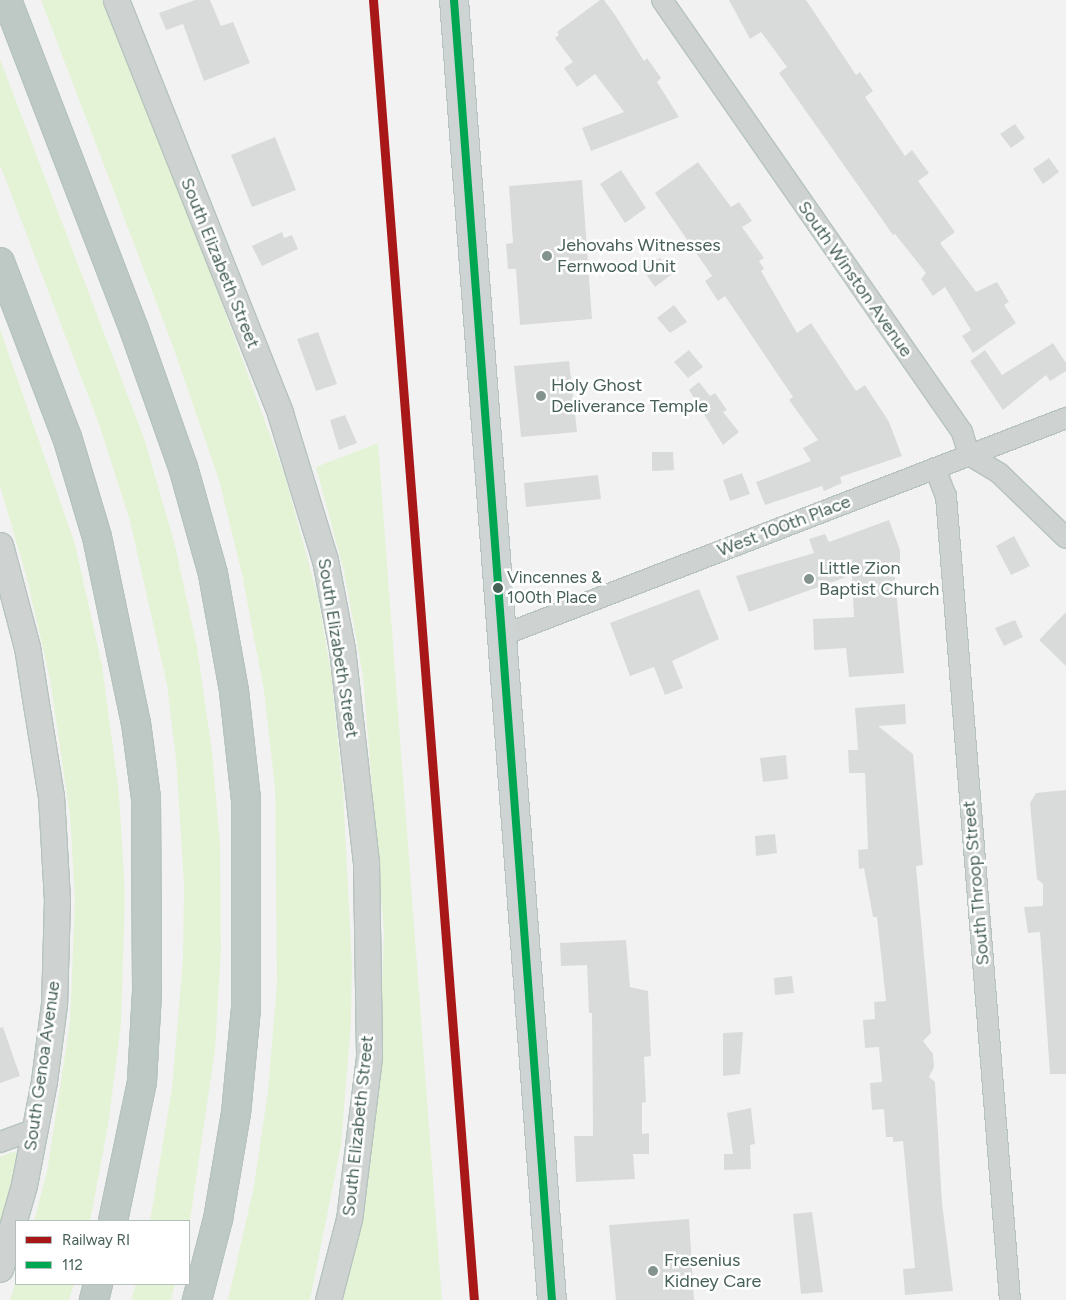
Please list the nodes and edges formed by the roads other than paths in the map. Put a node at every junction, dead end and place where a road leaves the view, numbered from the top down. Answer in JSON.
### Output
{"nodes":[{"id":1,"x":7,"y":0,"type":"edge"},
{"id":2,"x":116,"y":0,"type":"edge"},
{"id":3,"x":454,"y":0,"type":"edge"},
{"id":4,"x":662,"y":0,"type":"edge"},
{"id":5,"x":0,"y":262,"type":"edge"},
{"id":6,"x":1066,"y":418,"type":"edge"},
{"id":7,"x":969,"y":455,"type":"junction"},
{"id":8,"x":935,"y":468,"type":"junction"},
{"id":9,"x":1066,"y":538,"type":"edge"},
{"id":10,"x":0,"y":545,"type":"edge"},
{"id":11,"x":503,"y":635,"type":"junction"},
{"id":12,"x":35,"y":1128,"type":"junction"},
{"id":13,"x":0,"y":1142,"type":"edge"},
{"id":14,"x":113,"y":1220,"type":"edge"},
{"id":15,"x":0,"y":1269,"type":"edge"},
{"id":16,"x":98,"y":1285,"type":"edge"},
{"id":17,"x":94,"y":1300,"type":"edge"},
{"id":18,"x":197,"y":1300,"type":"edge"},
{"id":19,"x":328,"y":1300,"type":"edge"},
{"id":20,"x":552,"y":1300,"type":"edge"},
{"id":21,"x":1010,"y":1300,"type":"edge"}],
"edges":[{"from":1,"to":18,"type":"highway"},
{"from":2,"to":19,"type":"street","name":"South Elizabeth Street"},
{"from":3,"to":11,"type":"main road"},
{"from":4,"to":7,"type":"street","name":"South Winston Avenue"},
{"from":5,"to":14,"type":"highway"},
{"from":6,"to":7,"type":"street","name":"West 100th Place"},
{"from":7,"to":8,"type":"street","name":"West 100th Place"},
{"from":7,"to":9,"type":"street"},
{"from":8,"to":11,"type":"street","name":"West 100th Place"},
{"from":8,"to":21,"type":"street","name":"South Throop Street"},
{"from":10,"to":12,"type":"street","name":"South Genoa Avenue"},
{"from":11,"to":20,"type":"main road"},
{"from":12,"to":13,"type":"street"},
{"from":12,"to":15,"type":"street","name":"South Genoa Avenue"},
{"from":16,"to":17,"type":"highway"}]}
